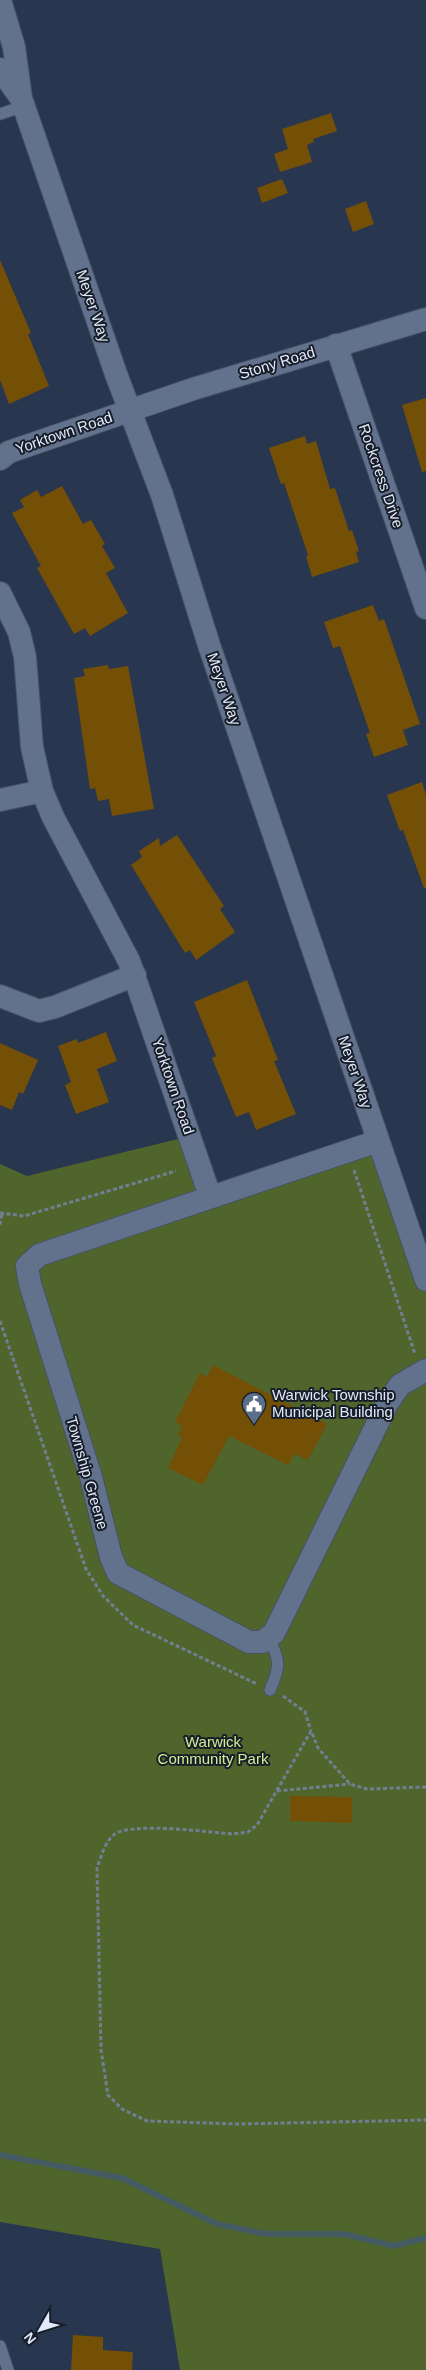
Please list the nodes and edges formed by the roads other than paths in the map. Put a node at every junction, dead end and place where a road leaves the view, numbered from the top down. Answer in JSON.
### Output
{"nodes":[{"id":1,"x":0,"y":0,"type":"edge"},
{"id":2,"x":0,"y":69,"type":"edge"},
{"id":3,"x":23,"y":102,"type":"junction"},
{"id":4,"x":0,"y":114,"type":"edge"},
{"id":5,"x":426,"y":319,"type":"edge"},
{"id":6,"x":336,"y":345,"type":"junction"},
{"id":7,"x":130,"y":410,"type":"junction"},
{"id":8,"x":0,"y":458,"type":"edge"},
{"id":9,"x":0,"y":593,"type":"edge"},
{"id":10,"x":426,"y":608,"type":"edge"},
{"id":11,"x":42,"y":791,"type":"junction"},
{"id":12,"x":0,"y":800,"type":"edge"},
{"id":13,"x":132,"y":968,"type":"junction"},
{"id":14,"x":0,"y":996,"type":"edge"},
{"id":15,"x":378,"y":1141,"type":"junction"},
{"id":16,"x":210,"y":1196,"type":"junction"},
{"id":17,"x":426,"y":1280,"type":"edge"},
{"id":18,"x":423,"y":1371,"type":"edge"},
{"id":19,"x":268,"y":1638,"type":"junction"},
{"id":20,"x":270,"y":1690,"type":"dead end"},
{"id":21,"x":0,"y":2346,"type":"edge"},
{"id":22,"x":8,"y":2370,"type":"edge"}],
"edges":[{"from":1,"to":3,"type":"street","name":"Meyer Way"},
{"from":2,"to":3,"type":"street","name":"Meyer Way"},
{"from":3,"to":4,"type":"lane"},
{"from":3,"to":7,"type":"street","name":"Meyer Way"},
{"from":5,"to":6,"type":"street","name":"Stony Road"},
{"from":6,"to":7,"type":"street","name":"Stony Road"},
{"from":6,"to":10,"type":"street","name":"Rockcress Drive"},
{"from":7,"to":8,"type":"street","name":"Yorktown Road"},
{"from":7,"to":15,"type":"street","name":"Meyer Way"},
{"from":9,"to":11,"type":"street","name":"Yorktown Road"},
{"from":11,"to":12,"type":"street"},
{"from":11,"to":13,"type":"street","name":"Yorktown Road"},
{"from":13,"to":14,"type":"street"},
{"from":13,"to":16,"type":"street","name":"Yorktown Road"},
{"from":15,"to":16,"type":"street","name":"Township Greene"},
{"from":15,"to":17,"type":"street","name":"Meyer Way"},
{"from":16,"to":19,"type":"street","name":"Township Greene"},
{"from":18,"to":19,"type":"street"},
{"from":19,"to":20,"type":"lane"},
{"from":21,"to":22,"type":"lane"}]}
